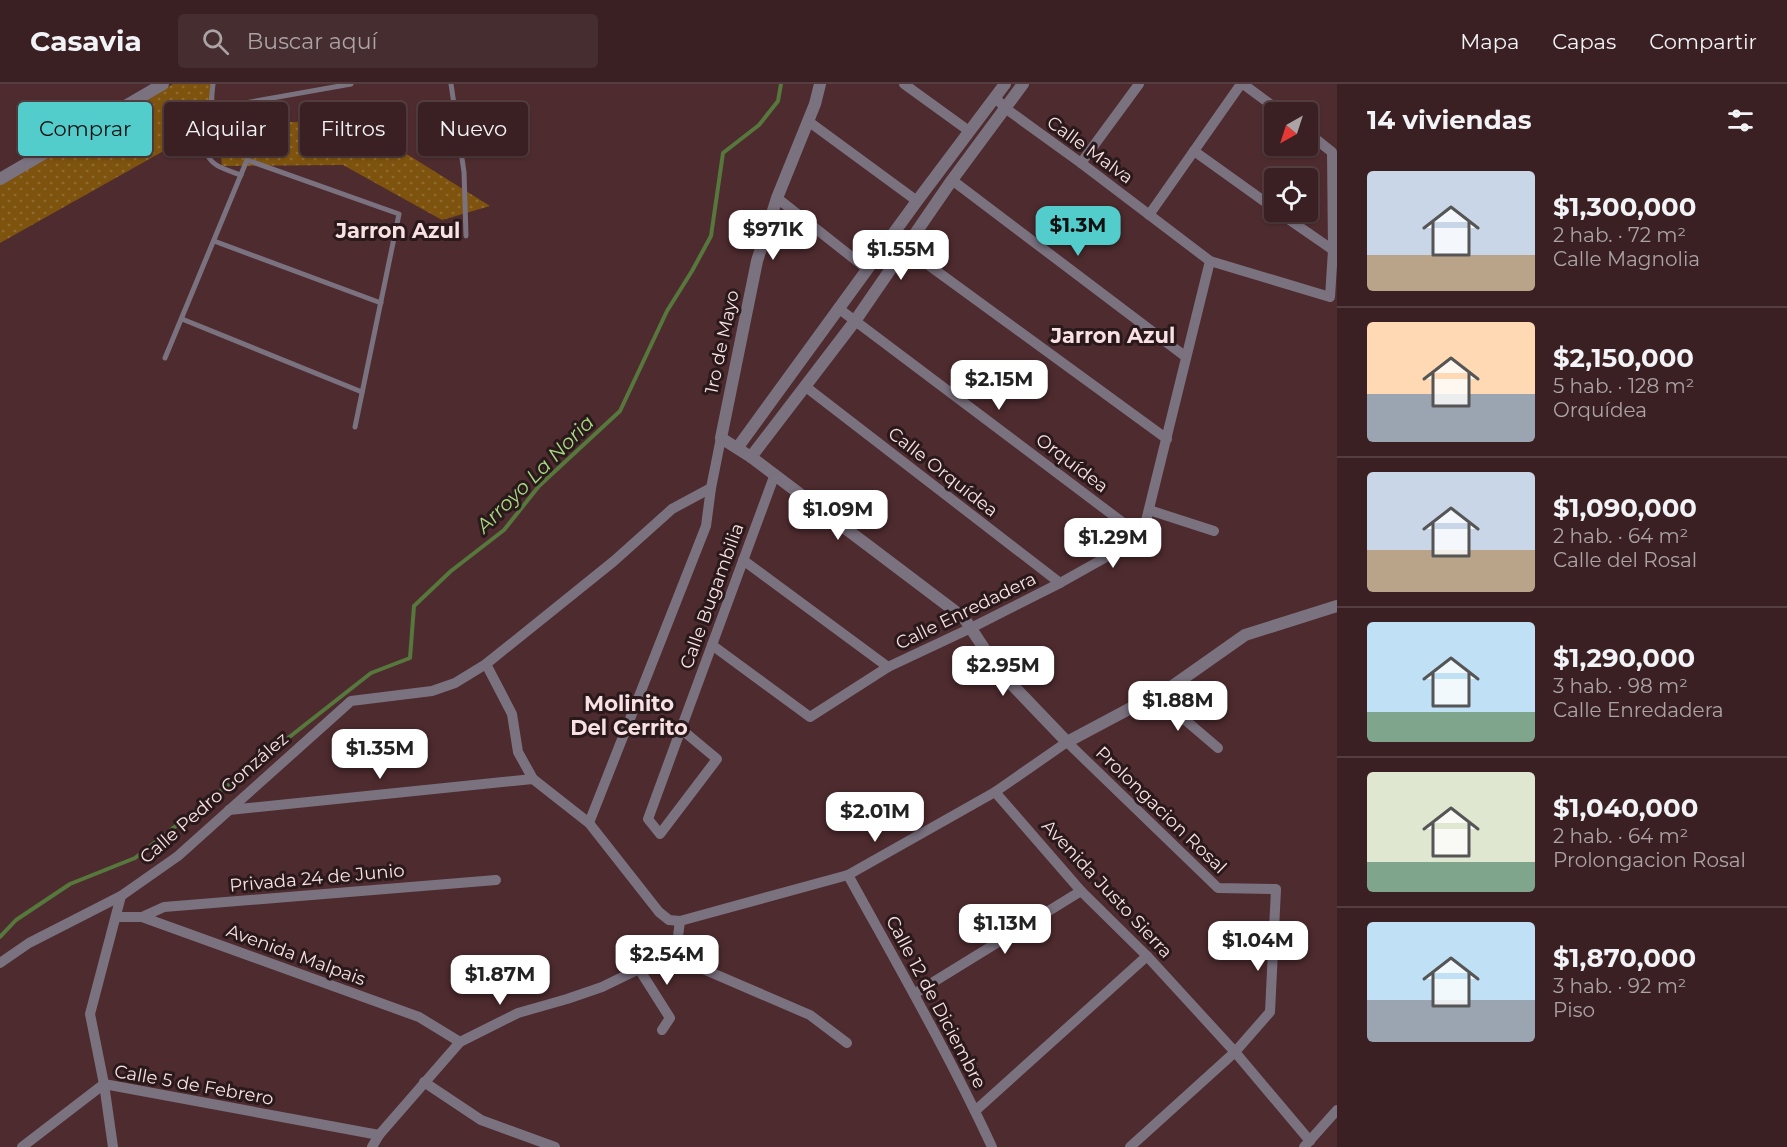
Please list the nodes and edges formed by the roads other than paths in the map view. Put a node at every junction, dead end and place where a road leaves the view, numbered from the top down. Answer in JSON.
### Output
{"nodes":[{"id":1,"x":163,"y":84,"type":"edge"},
{"id":2,"x":213,"y":84,"type":"edge"},
{"id":3,"x":351,"y":84,"type":"edge"},
{"id":4,"x":451,"y":84,"type":"edge"},
{"id":5,"x":820,"y":84,"type":"edge"},
{"id":6,"x":903,"y":84,"type":"edge"},
{"id":7,"x":1005,"y":84,"type":"edge"},
{"id":8,"x":1023,"y":84,"type":"edge"},
{"id":9,"x":1139,"y":84,"type":"edge"},
{"id":10,"x":1242,"y":84,"type":"edge"},
{"id":11,"x":995,"y":97,"type":"junction"},
{"id":12,"x":212,"y":102,"type":"edge"},
{"id":13,"x":250,"y":102,"type":"edge"},
{"id":14,"x":1267,"y":102,"type":"edge"},
{"id":15,"x":1005,"y":108,"type":"junction"},
{"id":16,"x":808,"y":121,"type":"junction"},
{"id":17,"x":969,"y":131,"type":"junction"},
{"id":18,"x":1318,"y":141,"type":"edge"},
{"id":19,"x":1194,"y":151,"type":"junction"},
{"id":20,"x":207,"y":156,"type":"edge"},
{"id":21,"x":1081,"y":163,"type":"junction"},
{"id":22,"x":241,"y":175,"type":"junction"},
{"id":23,"x":0,"y":179,"type":"edge"},
{"id":24,"x":952,"y":180,"type":"junction"},
{"id":25,"x":777,"y":198,"type":"junction"},
{"id":26,"x":917,"y":201,"type":"junction"},
{"id":27,"x":1264,"y":201,"type":"edge"},
{"id":28,"x":1149,"y":215,"type":"junction"},
{"id":29,"x":1294,"y":222,"type":"edge"},
{"id":30,"x":466,"y":236,"type":"dead end"},
{"id":31,"x":891,"y":236,"type":"junction"},
{"id":32,"x":214,"y":241,"type":"junction"},
{"id":33,"x":905,"y":248,"type":"junction"},
{"id":34,"x":1333,"y":250,"type":"junction"},
{"id":35,"x":1210,"y":261,"type":"junction"},
{"id":36,"x":867,"y":269,"type":"junction"},
{"id":37,"x":381,"y":303,"type":"junction"},
{"id":38,"x":838,"y":308,"type":"junction"},
{"id":39,"x":182,"y":319,"type":"junction"},
{"id":40,"x":855,"y":321,"type":"junction"},
{"id":41,"x":1186,"y":357,"type":"junction"},
{"id":42,"x":165,"y":358,"type":"dead end"},
{"id":43,"x":806,"y":387,"type":"junction"},
{"id":44,"x":362,"y":392,"type":"junction"},
{"id":45,"x":355,"y":427,"type":"dead end"},
{"id":46,"x":721,"y":438,"type":"junction"},
{"id":47,"x":1167,"y":439,"type":"junction"},
{"id":48,"x":738,"y":447,"type":"junction"},
{"id":49,"x":751,"y":457,"type":"junction"},
{"id":50,"x":775,"y":474,"type":"junction"},
{"id":51,"x":711,"y":488,"type":"junction"},
{"id":52,"x":1149,"y":510,"type":"junction"},
{"id":53,"x":1214,"y":531,"type":"dead end"},
{"id":54,"x":1142,"y":537,"type":"junction"},
{"id":55,"x":743,"y":560,"type":"junction"},
{"id":56,"x":1060,"y":583,"type":"junction"},
{"id":57,"x":1337,"y":606,"type":"edge"},
{"id":58,"x":971,"y":628,"type":"junction"},
{"id":59,"x":712,"y":645,"type":"junction"},
{"id":60,"x":486,"y":664,"type":"junction"},
{"id":61,"x":888,"y":667,"type":"junction"},
{"id":62,"x":1156,"y":694,"type":"junction"},
{"id":63,"x":681,"y":729,"type":"junction"},
{"id":64,"x":1067,"y":742,"type":"junction"},
{"id":65,"x":1218,"y":748,"type":"dead end"},
{"id":66,"x":533,"y":779,"type":"junction"},
{"id":67,"x":995,"y":792,"type":"junction"},
{"id":68,"x":229,"y":810,"type":"junction"},
{"id":69,"x":589,"y":824,"type":"junction"},
{"id":70,"x":848,"y":875,"type":"junction"},
{"id":71,"x":496,"y":880,"type":"dead end"},
{"id":72,"x":1081,"y":891,"type":"junction"},
{"id":73,"x":121,"y":896,"type":"junction"},
{"id":74,"x":117,"y":916,"type":"junction"},
{"id":75,"x":142,"y":917,"type":"junction"},
{"id":76,"x":680,"y":921,"type":"junction"},
{"id":77,"x":676,"y":951,"type":"junction"},
{"id":78,"x":1147,"y":956,"type":"junction"},
{"id":79,"x":0,"y":963,"type":"edge"},
{"id":80,"x":639,"y":969,"type":"junction"},
{"id":81,"x":914,"y":994,"type":"junction"},
{"id":82,"x":662,"y":1030,"type":"dead end"},
{"id":83,"x":460,"y":1042,"type":"junction"},
{"id":84,"x":847,"y":1043,"type":"dead end"},
{"id":85,"x":1235,"y":1053,"type":"junction"},
{"id":86,"x":424,"y":1082,"type":"junction"},
{"id":87,"x":104,"y":1084,"type":"junction"},
{"id":88,"x":1337,"y":1110,"type":"edge"},
{"id":89,"x":975,"y":1112,"type":"junction"},
{"id":90,"x":379,"y":1135,"type":"junction"},
{"id":91,"x":537,"y":1144,"type":"edge"},
{"id":92,"x":1307,"y":1144,"type":"edge"},
{"id":93,"x":22,"y":1147,"type":"edge"},
{"id":94,"x":113,"y":1147,"type":"edge"},
{"id":95,"x":372,"y":1147,"type":"edge"},
{"id":96,"x":555,"y":1147,"type":"edge"},
{"id":97,"x":992,"y":1147,"type":"edge"},
{"id":98,"x":1130,"y":1147,"type":"edge"}],
"edges":[{"from":1,"to":23,"type":"street"},
{"from":2,"to":12,"type":"lane"},
{"from":3,"to":13,"type":"lane"},
{"from":4,"to":30,"type":"lane"},
{"from":5,"to":16,"type":"street","name":"1ro de Mayo"},
{"from":6,"to":17,"type":"street"},
{"from":7,"to":11,"type":"street"},
{"from":8,"to":15,"type":"street"},
{"from":9,"to":21,"type":"street"},
{"from":10,"to":14,"type":"street"},
{"from":10,"to":19,"type":"street"},
{"from":11,"to":15,"type":"street","name":"Calle Malva"},
{"from":11,"to":17,"type":"street"},
{"from":15,"to":21,"type":"street","name":"Calle Malva"},
{"from":15,"to":24,"type":"street"},
{"from":16,"to":25,"type":"street","name":"1ro de Mayo"},
{"from":16,"to":26,"type":"street"},
{"from":17,"to":26,"type":"street"},
{"from":18,"to":34,"type":"street"},
{"from":19,"to":27,"type":"street"},
{"from":19,"to":28,"type":"street"},
{"from":20,"to":22,"type":"lane"},
{"from":21,"to":28,"type":"street","name":"Calle Malva"},
{"from":22,"to":32,"type":"lane"},
{"from":22,"to":37,"type":"lane"},
{"from":24,"to":33,"type":"street"},
{"from":24,"to":41,"type":"street"},
{"from":25,"to":36,"type":"street"},
{"from":25,"to":46,"type":"street","name":"1ro de Mayo"},
{"from":26,"to":31,"type":"street"},
{"from":28,"to":35,"type":"street","name":"Calle Malva"},
{"from":29,"to":34,"type":"street"},
{"from":31,"to":33,"type":"street"},
{"from":31,"to":36,"type":"street"},
{"from":32,"to":37,"type":"lane"},
{"from":32,"to":39,"type":"lane"},
{"from":33,"to":40,"type":"street"},
{"from":33,"to":47,"type":"street"},
{"from":34,"to":35,"type":"street","name":"Calle Malva"},
{"from":35,"to":41,"type":"street"},
{"from":36,"to":38,"type":"street"},
{"from":37,"to":44,"type":"lane"},
{"from":38,"to":40,"type":"street","name":"Orquídea"},
{"from":38,"to":48,"type":"street"},
{"from":39,"to":42,"type":"lane"},
{"from":39,"to":44,"type":"lane"},
{"from":40,"to":43,"type":"street"},
{"from":40,"to":54,"type":"street","name":"Orquídea"},
{"from":41,"to":47,"type":"street"},
{"from":43,"to":49,"type":"street"},
{"from":43,"to":56,"type":"street","name":"Calle Orquídea"},
{"from":44,"to":45,"type":"lane"},
{"from":46,"to":48,"type":"street"},
{"from":46,"to":51,"type":"street"},
{"from":47,"to":52,"type":"street"},
{"from":48,"to":49,"type":"street"},
{"from":49,"to":50,"type":"street"},
{"from":50,"to":55,"type":"street","name":"Calle Bugambilia"},
{"from":50,"to":58,"type":"street"},
{"from":51,"to":60,"type":"street"},
{"from":51,"to":69,"type":"street"},
{"from":52,"to":53,"type":"street"},
{"from":52,"to":54,"type":"street"},
{"from":54,"to":56,"type":"street","name":"Calle Enredadera"},
{"from":55,"to":59,"type":"street","name":"Calle Bugambilia"},
{"from":55,"to":61,"type":"street"},
{"from":56,"to":58,"type":"street","name":"Calle Enredadera"},
{"from":57,"to":62,"type":"street"},
{"from":58,"to":61,"type":"street","name":"Calle Enredadera"},
{"from":58,"to":64,"type":"street"},
{"from":59,"to":61,"type":"street","name":"Calle Enredadera"},
{"from":59,"to":63,"type":"street","name":"Calle Bugambilia"},
{"from":60,"to":66,"type":"street"},
{"from":60,"to":68,"type":"street","name":"Calle Pedro González"},
{"from":62,"to":64,"type":"street"},
{"from":62,"to":65,"type":"street"},
{"from":63,"to":63,"type":"street","name":"Calle Bugambilia"},
{"from":64,"to":67,"type":"street"},
{"from":64,"to":85,"type":"street","name":"Prolongacion Rosal"},
{"from":66,"to":68,"type":"street"},
{"from":66,"to":69,"type":"street"},
{"from":67,"to":70,"type":"street"},
{"from":67,"to":72,"type":"street","name":"Avenida Justo Sierra"},
{"from":68,"to":73,"type":"street","name":"Calle Pedro González"},
{"from":69,"to":76,"type":"street"},
{"from":70,"to":76,"type":"street"},
{"from":70,"to":81,"type":"street","name":"Calle 12 de Diciembre"},
{"from":71,"to":75,"type":"street","name":"Privada 24 de Junio"},
{"from":72,"to":78,"type":"street","name":"Avenida Justo Sierra"},
{"from":72,"to":81,"type":"street"},
{"from":73,"to":74,"type":"street"},
{"from":73,"to":79,"type":"street","name":"Calle Pedro González"},
{"from":74,"to":75,"type":"street","name":"Avenida Malpais"},
{"from":74,"to":87,"type":"street"},
{"from":75,"to":83,"type":"street","name":"Avenida Malpais"},
{"from":76,"to":77,"type":"street"},
{"from":77,"to":80,"type":"street"},
{"from":77,"to":84,"type":"street"},
{"from":78,"to":85,"type":"street","name":"Avenida Justo Sierra"},
{"from":78,"to":89,"type":"street"},
{"from":80,"to":82,"type":"street"},
{"from":80,"to":83,"type":"street"},
{"from":81,"to":89,"type":"street","name":"Calle 12 de Diciembre"},
{"from":83,"to":86,"type":"street"},
{"from":85,"to":92,"type":"street","name":"Avenida Justo Sierra"},
{"from":85,"to":98,"type":"street"},
{"from":86,"to":90,"type":"street"},
{"from":86,"to":91,"type":"street"},
{"from":87,"to":90,"type":"street","name":"Calle 5 de Febrero"},
{"from":87,"to":93,"type":"street","name":"Calle 5 de Febrero"},
{"from":87,"to":94,"type":"street"},
{"from":88,"to":92,"type":"street","name":"Avenida Justo Sierra"},
{"from":89,"to":97,"type":"street","name":"Calle 12 de Diciembre"},
{"from":90,"to":95,"type":"street"},
{"from":91,"to":96,"type":"street"}]}
